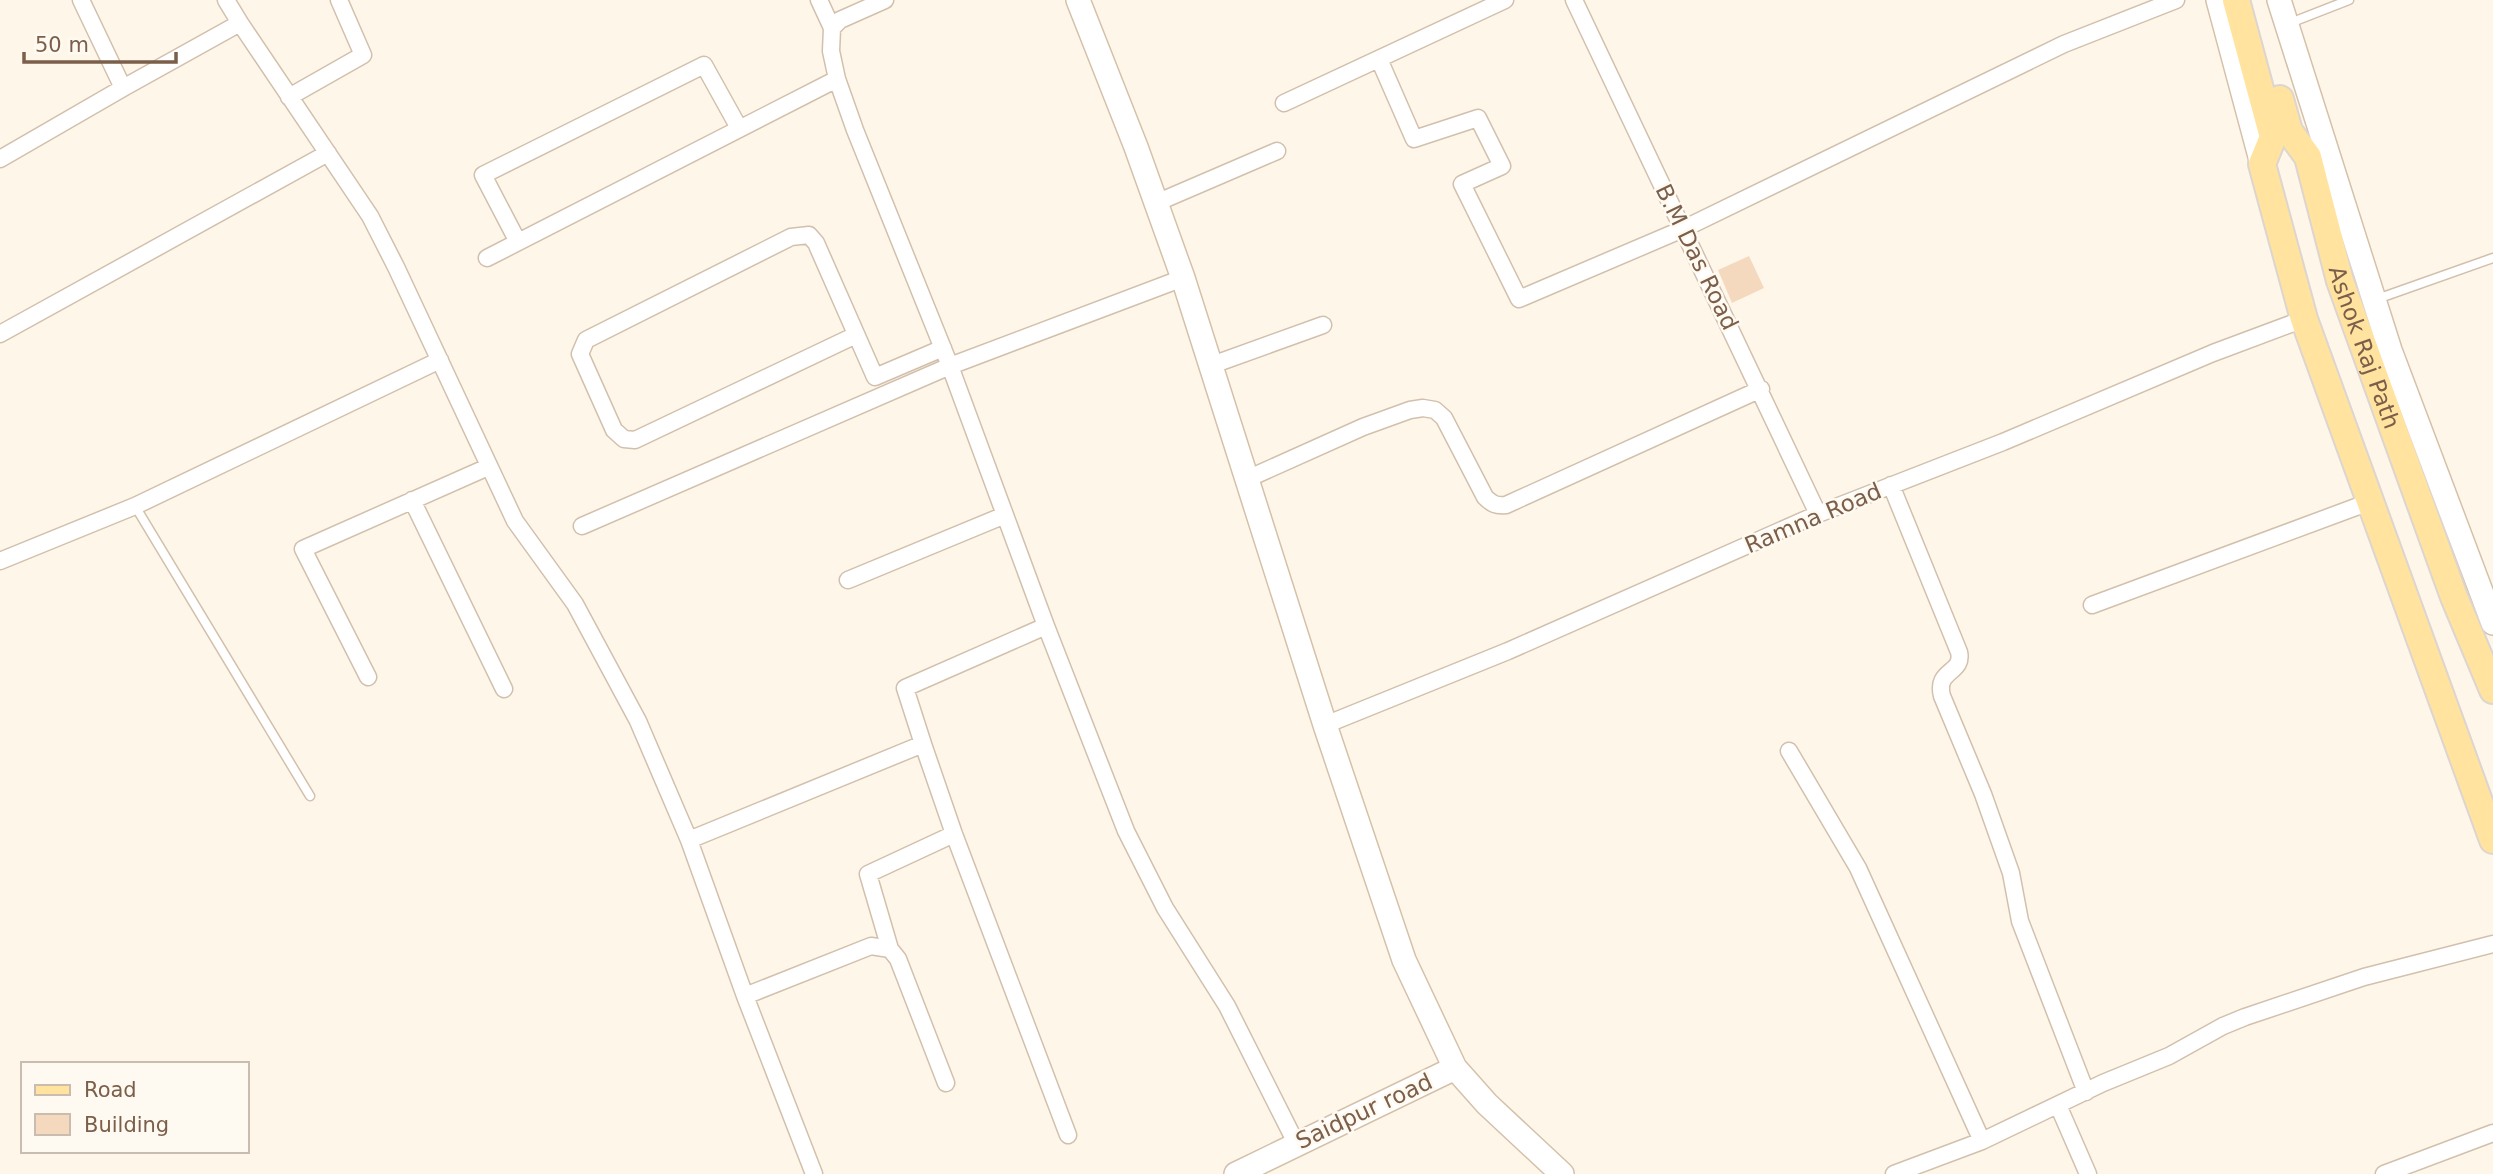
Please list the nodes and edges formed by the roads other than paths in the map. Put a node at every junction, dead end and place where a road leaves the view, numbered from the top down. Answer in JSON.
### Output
{"nodes":[{"id":1,"x":81,"y":0,"type":"edge"},
{"id":2,"x":226,"y":0,"type":"edge"},
{"id":3,"x":339,"y":0,"type":"edge"},
{"id":4,"x":819,"y":0,"type":"edge"},
{"id":5,"x":885,"y":0,"type":"edge"},
{"id":6,"x":1078,"y":0,"type":"edge"},
{"id":7,"x":1505,"y":0,"type":"edge"},
{"id":8,"x":1574,"y":0,"type":"edge"},
{"id":9,"x":2176,"y":0,"type":"edge"},
{"id":10,"x":2218,"y":0,"type":"edge"},
{"id":11,"x":2236,"y":0,"type":"edge"},
{"id":12,"x":2250,"y":0,"type":"edge"},
{"id":13,"x":2279,"y":0,"type":"edge"},
{"id":14,"x":2349,"y":0,"type":"edge"},
{"id":15,"x":240,"y":23,"type":"junction"},
{"id":16,"x":2287,"y":24,"type":"junction"},
{"id":17,"x":832,"y":28,"type":"junction"},
{"id":18,"x":1379,"y":59,"type":"junction"},
{"id":19,"x":837,"y":79,"type":"junction"},
{"id":20,"x":123,"y":88,"type":"junction"},
{"id":21,"x":289,"y":97,"type":"junction"},
{"id":22,"x":1284,"y":103,"type":"dead end"},
{"id":23,"x":739,"y":128,"type":"junction"},
{"id":24,"x":1278,"y":151,"type":"dead end"},
{"id":25,"x":328,"y":153,"type":"junction"},
{"id":26,"x":0,"y":159,"type":"edge"},
{"id":27,"x":2262,"y":164,"type":"junction"},
{"id":28,"x":1156,"y":203,"type":"junction"},
{"id":29,"x":1684,"y":229,"type":"junction"},
{"id":30,"x":519,"y":242,"type":"junction"},
{"id":31,"x":487,"y":258,"type":"dead end"},
{"id":32,"x":2493,"y":258,"type":"edge"},
{"id":33,"x":1183,"y":278,"type":"junction"},
{"id":34,"x":2374,"y":300,"type":"junction"},
{"id":35,"x":2304,"y":319,"type":"junction"},
{"id":36,"x":1323,"y":325,"type":"dead end"},
{"id":37,"x":0,"y":334,"type":"edge"},
{"id":38,"x":856,"y":335,"type":"junction"},
{"id":39,"x":943,"y":348,"type":"junction"},
{"id":40,"x":440,"y":360,"type":"junction"},
{"id":41,"x":1212,"y":365,"type":"junction"},
{"id":42,"x":950,"y":366,"type":"junction"},
{"id":43,"x":1761,"y":388,"type":"junction"},
{"id":44,"x":488,"y":467,"type":"junction"},
{"id":45,"x":1247,"y":480,"type":"junction"},
{"id":46,"x":1891,"y":485,"type":"junction"},
{"id":47,"x":412,"y":500,"type":"junction"},
{"id":48,"x":2371,"y":501,"type":"junction"},
{"id":49,"x":135,"y":506,"type":"junction"},
{"id":50,"x":1818,"y":514,"type":"junction"},
{"id":51,"x":1005,"y":515,"type":"junction"},
{"id":52,"x":582,"y":526,"type":"dead end"},
{"id":53,"x":0,"y":561,"type":"edge"},
{"id":54,"x":848,"y":580,"type":"dead end"},
{"id":55,"x":2092,"y":605,"type":"dead end"},
{"id":56,"x":2493,"y":622,"type":"edge"},
{"id":57,"x":1046,"y":626,"type":"junction"},
{"id":58,"x":368,"y":677,"type":"dead end"},
{"id":59,"x":504,"y":689,"type":"dead end"},
{"id":60,"x":2493,"y":690,"type":"edge"},
{"id":61,"x":1325,"y":725,"type":"junction"},
{"id":62,"x":923,"y":744,"type":"junction"},
{"id":63,"x":1789,"y":751,"type":"dead end"},
{"id":64,"x":310,"y":796,"type":"dead end"},
{"id":65,"x":954,"y":834,"type":"junction"},
{"id":66,"x":689,"y":840,"type":"junction"},
{"id":67,"x":2493,"y":840,"type":"edge"},
{"id":68,"x":2493,"y":944,"type":"edge"},
{"id":69,"x":890,"y":948,"type":"junction"},
{"id":70,"x":745,"y":996,"type":"junction"},
{"id":71,"x":1455,"y":1068,"type":"junction"},
{"id":72,"x":946,"y":1083,"type":"dead end"},
{"id":73,"x":2086,"y":1093,"type":"junction"},
{"id":74,"x":2058,"y":1105,"type":"junction"},
{"id":75,"x":2493,"y":1133,"type":"edge"},
{"id":76,"x":1069,"y":1135,"type":"dead end"},
{"id":77,"x":1982,"y":1141,"type":"junction"},
{"id":78,"x":1296,"y":1143,"type":"junction"},
{"id":79,"x":814,"y":1174,"type":"edge"},
{"id":80,"x":1236,"y":1174,"type":"edge"},
{"id":81,"x":1562,"y":1174,"type":"edge"},
{"id":82,"x":1894,"y":1174,"type":"edge"},
{"id":83,"x":2088,"y":1174,"type":"edge"},
{"id":84,"x":2384,"y":1174,"type":"edge"}],
"edges":[{"from":1,"to":20,"type":"street"},
{"from":2,"to":15,"type":"street"},
{"from":3,"to":21,"type":"street"},
{"from":4,"to":17,"type":"street"},
{"from":5,"to":17,"type":"street"},
{"from":6,"to":28,"type":"main road"},
{"from":7,"to":18,"type":"street"},
{"from":8,"to":29,"type":"street","name":"B.M Das Road"},
{"from":9,"to":29,"type":"street"},
{"from":10,"to":27,"type":"main road","name":"Ashok Raj Path"},
{"from":11,"to":27,"type":"main road"},
{"from":12,"to":60,"type":"main road","name":"Ashok Raj Path"},
{"from":13,"to":16,"type":"main road"},
{"from":14,"to":16,"type":"lane"},
{"from":15,"to":20,"type":"street"},
{"from":15,"to":21,"type":"street"},
{"from":16,"to":34,"type":"main road"},
{"from":17,"to":19,"type":"street"},
{"from":18,"to":22,"type":"street"},
{"from":18,"to":29,"type":"street"},
{"from":19,"to":23,"type":"street"},
{"from":19,"to":39,"type":"street"},
{"from":20,"to":26,"type":"street"},
{"from":21,"to":25,"type":"street"},
{"from":23,"to":30,"type":"street"},
{"from":23,"to":30,"type":"street"},
{"from":24,"to":28,"type":"street"},
{"from":25,"to":37,"type":"street"},
{"from":25,"to":40,"type":"street"},
{"from":27,"to":35,"type":"main road","name":"Ashok Raj Path"},
{"from":28,"to":33,"type":"main road"},
{"from":29,"to":43,"type":"street","name":"B.M Das Road"},
{"from":30,"to":31,"type":"street"},
{"from":32,"to":34,"type":"lane"},
{"from":33,"to":41,"type":"main road"},
{"from":33,"to":42,"type":"street"},
{"from":34,"to":56,"type":"main road"},
{"from":35,"to":46,"type":"street","name":"Ramna Road"},
{"from":35,"to":48,"type":"main road","name":"Ashok Raj Path"},
{"from":36,"to":41,"type":"street"},
{"from":38,"to":38,"type":"street"},
{"from":38,"to":39,"type":"street"},
{"from":39,"to":42,"type":"street"},
{"from":40,"to":44,"type":"street"},
{"from":40,"to":49,"type":"street"},
{"from":41,"to":45,"type":"main road"},
{"from":42,"to":51,"type":"street"},
{"from":42,"to":52,"type":"street"},
{"from":43,"to":45,"type":"street"},
{"from":43,"to":50,"type":"street","name":"B.M Das Road"},
{"from":44,"to":47,"type":"street"},
{"from":44,"to":66,"type":"street"},
{"from":45,"to":61,"type":"main road"},
{"from":46,"to":50,"type":"street","name":"Ramna Road"},
{"from":46,"to":73,"type":"street"},
{"from":47,"to":58,"type":"street"},
{"from":47,"to":59,"type":"street"},
{"from":48,"to":55,"type":"street"},
{"from":48,"to":67,"type":"main road","name":"Ashok Raj Path"},
{"from":49,"to":53,"type":"street"},
{"from":49,"to":64,"type":"lane"},
{"from":50,"to":61,"type":"street","name":"Ramna Road"},
{"from":51,"to":54,"type":"street"},
{"from":51,"to":57,"type":"street"},
{"from":57,"to":62,"type":"street"},
{"from":57,"to":78,"type":"street"},
{"from":61,"to":71,"type":"main road"},
{"from":62,"to":65,"type":"street"},
{"from":62,"to":66,"type":"street"},
{"from":63,"to":77,"type":"street"},
{"from":65,"to":69,"type":"street"},
{"from":65,"to":76,"type":"street"},
{"from":66,"to":70,"type":"street"},
{"from":68,"to":73,"type":"street"},
{"from":69,"to":70,"type":"street"},
{"from":69,"to":72,"type":"street"},
{"from":70,"to":79,"type":"street"},
{"from":71,"to":78,"type":"main road","name":"Saidpur road"},
{"from":71,"to":81,"type":"main road"},
{"from":73,"to":74,"type":"street"},
{"from":74,"to":77,"type":"street"},
{"from":74,"to":83,"type":"street"},
{"from":75,"to":84,"type":"street"},
{"from":77,"to":82,"type":"street"},
{"from":78,"to":80,"type":"main road","name":"Saidpur road"}]}
